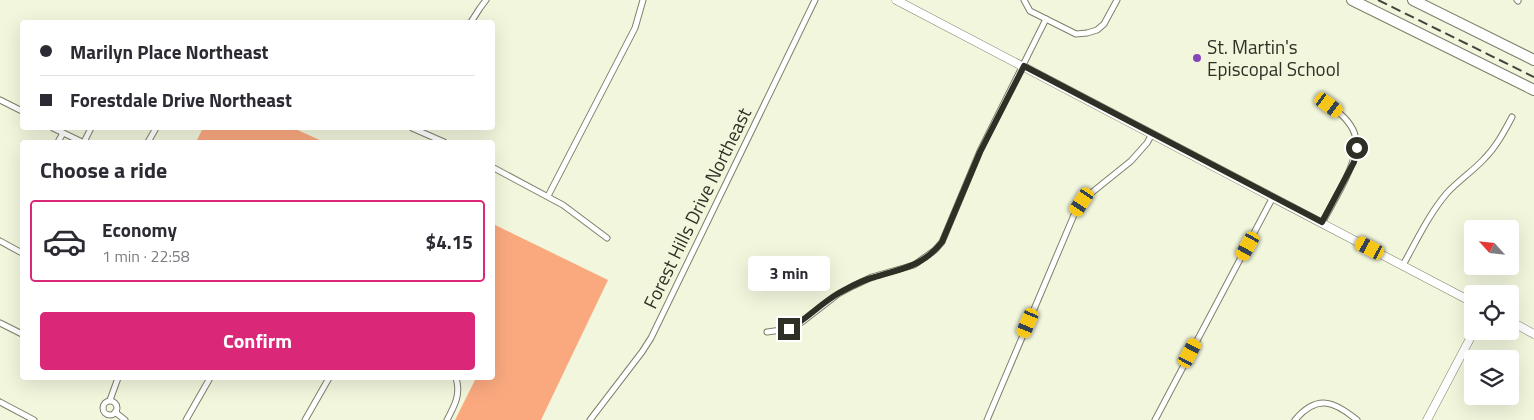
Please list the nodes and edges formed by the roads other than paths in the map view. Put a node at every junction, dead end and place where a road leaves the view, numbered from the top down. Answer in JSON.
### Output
{"nodes":[{"id":1,"x":486,"y":0,"type":"edge"},
{"id":2,"x":643,"y":0,"type":"edge"},
{"id":3,"x":815,"y":0,"type":"edge"},
{"id":4,"x":896,"y":0,"type":"edge"},
{"id":5,"x":1024,"y":0,"type":"edge"},
{"id":6,"x":1117,"y":0,"type":"edge"},
{"id":7,"x":1352,"y":0,"type":"edge"},
{"id":8,"x":1413,"y":0,"type":"edge"},
{"id":9,"x":1046,"y":19,"type":"junction"},
{"id":10,"x":472,"y":20,"type":"edge"},
{"id":11,"x":1534,"y":60,"type":"edge"},
{"id":12,"x":1024,"y":66,"type":"junction"},
{"id":13,"x":1534,"y":90,"type":"edge"},
{"id":14,"x":0,"y":100,"type":"edge"},
{"id":15,"x":1329,"y":105,"type":"dead end"},
{"id":16,"x":20,"y":111,"type":"edge"},
{"id":17,"x":1512,"y":117,"type":"dead end"},
{"id":18,"x":57,"y":130,"type":"edge"},
{"id":19,"x":417,"y":130,"type":"edge"},
{"id":20,"x":63,"y":133,"type":"junction"},
{"id":21,"x":1152,"y":134,"type":"junction"},
{"id":22,"x":59,"y":140,"type":"edge"},
{"id":23,"x":79,"y":140,"type":"edge"},
{"id":24,"x":440,"y":140,"type":"edge"},
{"id":25,"x":495,"y":169,"type":"edge"},
{"id":26,"x":548,"y":196,"type":"junction"},
{"id":27,"x":1273,"y":197,"type":"junction"},
{"id":28,"x":1322,"y":222,"type":"junction"},
{"id":29,"x":607,"y":238,"type":"dead end"},
{"id":30,"x":0,"y":241,"type":"edge"},
{"id":31,"x":20,"y":252,"type":"edge"},
{"id":32,"x":1403,"y":265,"type":"junction"},
{"id":33,"x":1464,"y":298,"type":"edge"},
{"id":34,"x":0,"y":323,"type":"edge"},
{"id":35,"x":1519,"y":326,"type":"edge"},
{"id":36,"x":767,"y":332,"type":"dead end"},
{"id":37,"x":20,"y":333,"type":"edge"},
{"id":38,"x":1534,"y":334,"type":"edge"},
{"id":39,"x":1469,"y":340,"type":"edge"},
{"id":40,"x":117,"y":380,"type":"edge"},
{"id":41,"x":209,"y":380,"type":"edge"},
{"id":42,"x":328,"y":380,"type":"edge"},
{"id":43,"x":457,"y":380,"type":"edge"},
{"id":44,"x":110,"y":400,"type":"junction"},
{"id":45,"x":0,"y":402,"type":"edge"},
{"id":46,"x":115,"y":412,"type":"junction"},
{"id":47,"x":34,"y":420,"type":"edge"},
{"id":48,"x":125,"y":420,"type":"edge"},
{"id":49,"x":186,"y":420,"type":"edge"},
{"id":50,"x":305,"y":420,"type":"edge"},
{"id":51,"x":447,"y":420,"type":"edge"},
{"id":52,"x":590,"y":420,"type":"edge"},
{"id":53,"x":987,"y":420,"type":"edge"},
{"id":54,"x":1155,"y":420,"type":"edge"},
{"id":55,"x":1295,"y":420,"type":"edge"},
{"id":56,"x":1357,"y":420,"type":"edge"},
{"id":57,"x":1427,"y":420,"type":"edge"}],
"edges":[{"from":1,"to":10,"type":"street"},
{"from":2,"to":26,"type":"street"},
{"from":3,"to":52,"type":"street","name":"Forest Hills Drive Northeast"},
{"from":4,"to":12,"type":"street"},
{"from":5,"to":9,"type":"street"},
{"from":6,"to":9,"type":"street"},
{"from":7,"to":13,"type":"highway"},
{"from":8,"to":11,"type":"highway"},
{"from":9,"to":12,"type":"street"},
{"from":12,"to":21,"type":"street"},
{"from":12,"to":36,"type":"street"},
{"from":14,"to":16,"type":"street"},
{"from":15,"to":28,"type":"street"},
{"from":17,"to":32,"type":"street"},
{"from":18,"to":20,"type":"street"},
{"from":19,"to":24,"type":"street"},
{"from":20,"to":22,"type":"street"},
{"from":20,"to":23,"type":"street"},
{"from":21,"to":27,"type":"street"},
{"from":21,"to":53,"type":"street"},
{"from":25,"to":26,"type":"street"},
{"from":26,"to":29,"type":"street"},
{"from":27,"to":28,"type":"street"},
{"from":27,"to":54,"type":"street"},
{"from":28,"to":32,"type":"street"},
{"from":30,"to":31,"type":"street"},
{"from":32,"to":33,"type":"street"},
{"from":34,"to":37,"type":"street"},
{"from":35,"to":38,"type":"street"},
{"from":39,"to":57,"type":"street"},
{"from":40,"to":44,"type":"street"},
{"from":41,"to":49,"type":"street"},
{"from":42,"to":50,"type":"street"},
{"from":43,"to":51,"type":"street"},
{"from":44,"to":46,"type":"street"},
{"from":44,"to":46,"type":"street"},
{"from":45,"to":47,"type":"street"},
{"from":46,"to":48,"type":"street"},
{"from":55,"to":56,"type":"street"}]}
